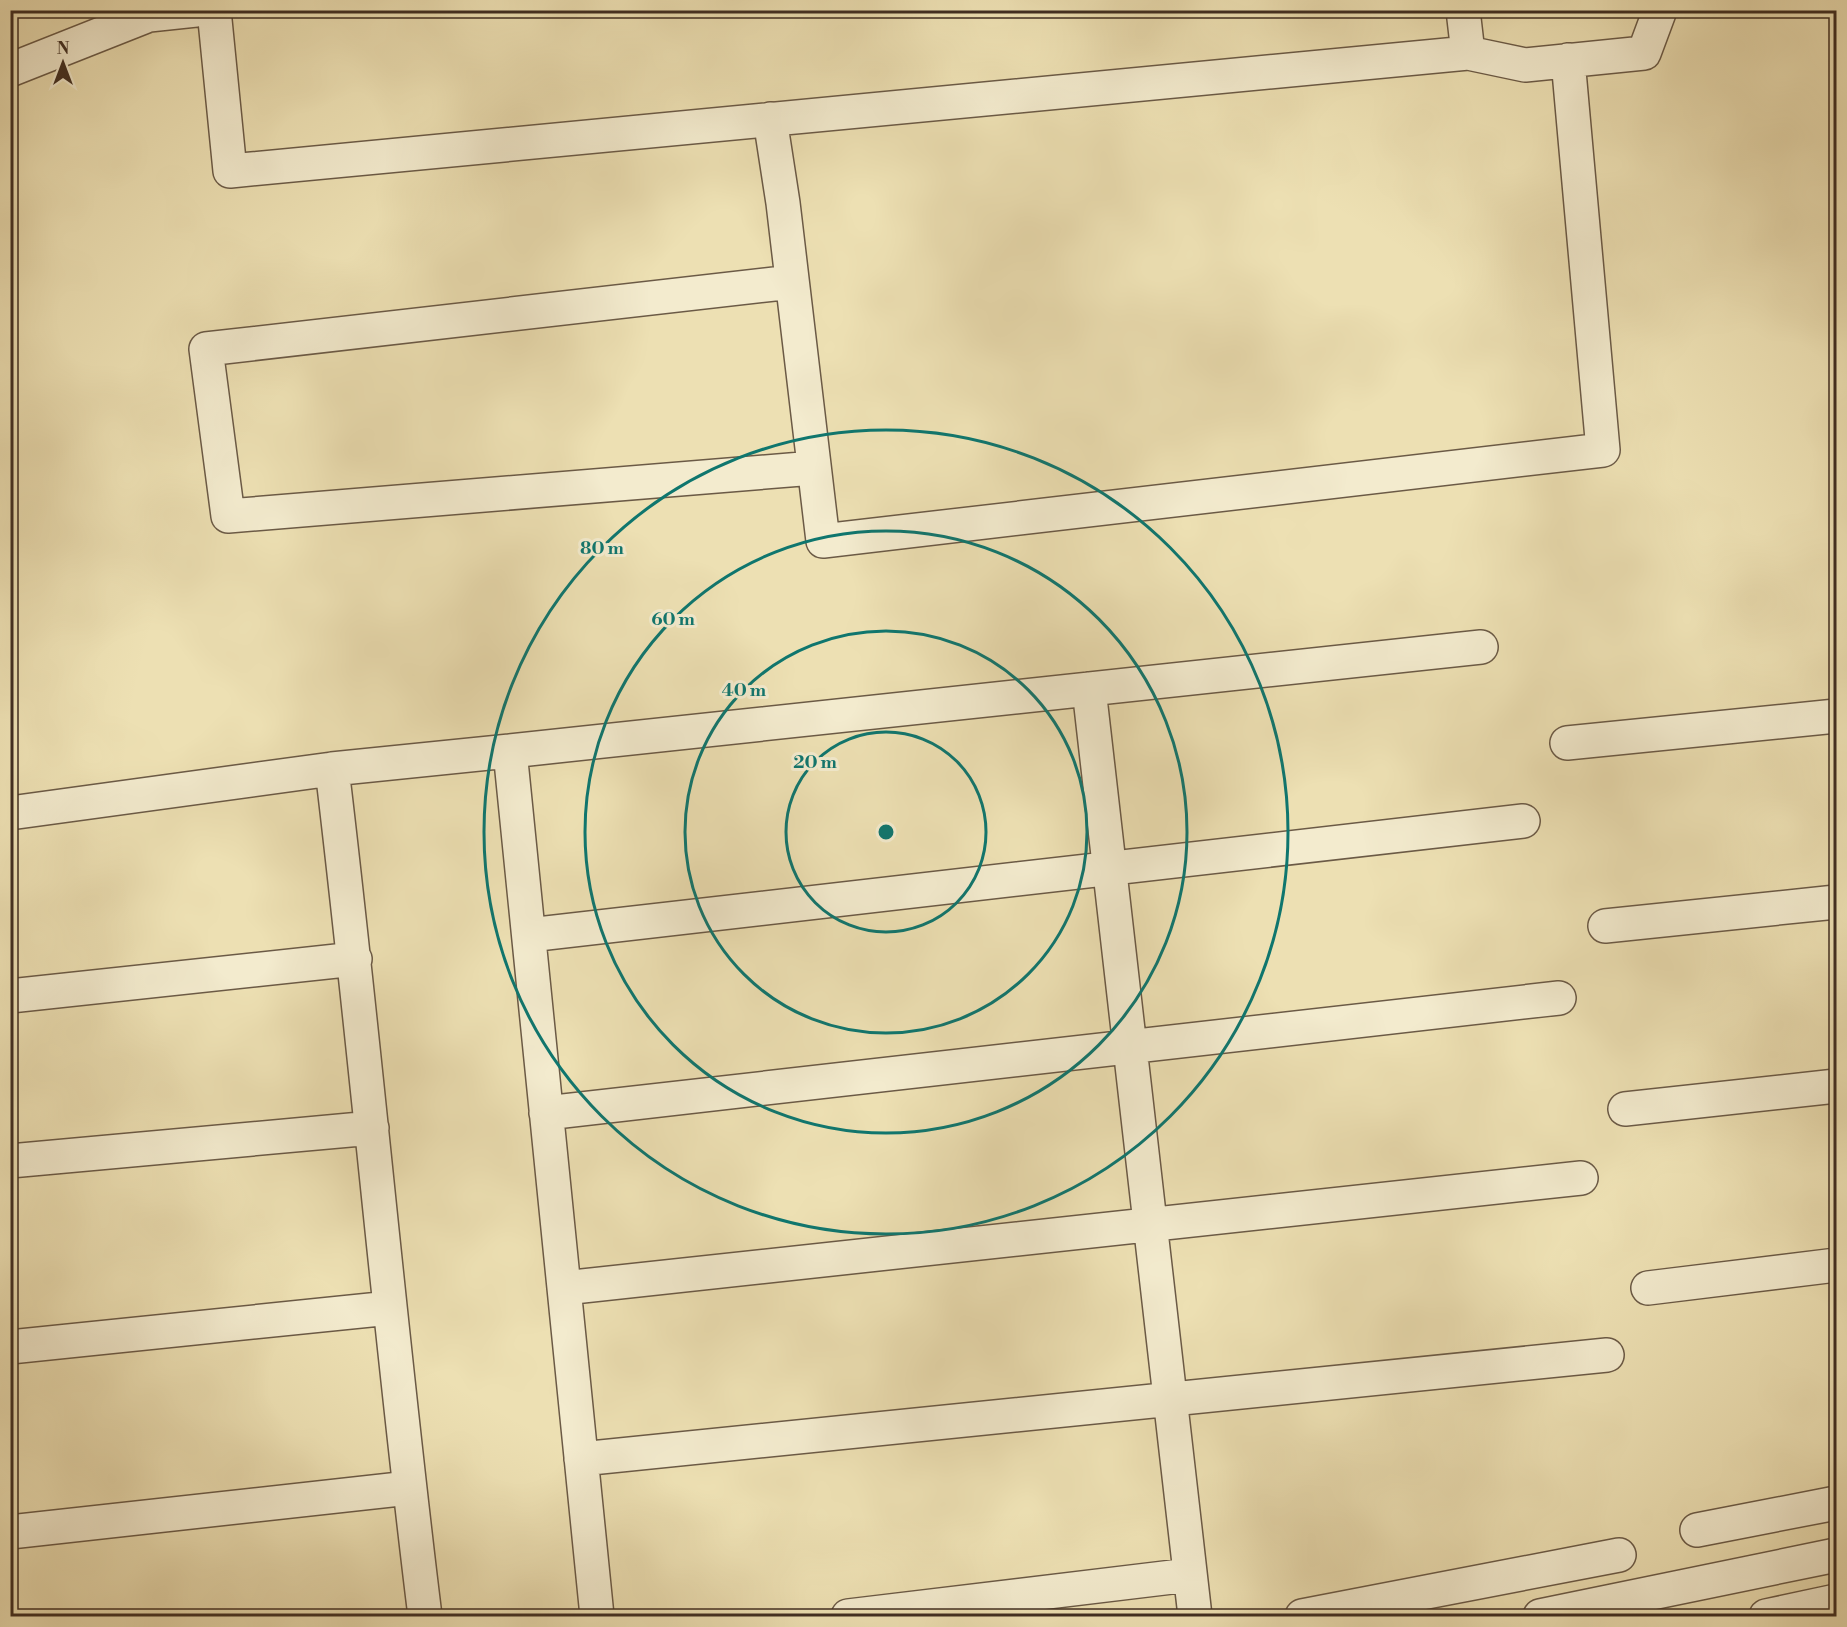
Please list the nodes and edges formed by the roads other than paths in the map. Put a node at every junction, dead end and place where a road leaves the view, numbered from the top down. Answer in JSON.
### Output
{"nodes":[{"id":1,"x":196,"y":10,"type":"edge"},
{"id":2,"x":214,"y":10,"type":"edge"},
{"id":3,"x":1463,"y":10,"type":"edge"},
{"id":4,"x":1660,"y":10,"type":"edge"},
{"id":5,"x":149,"y":13,"type":"edge"},
{"id":6,"x":1468,"y":53,"type":"junction"},
{"id":7,"x":1568,"y":60,"type":"junction"},
{"id":8,"x":10,"y":70,"type":"edge"},
{"id":9,"x":770,"y":119,"type":"junction"},
{"id":10,"x":792,"y":282,"type":"junction"},
{"id":11,"x":814,"y":468,"type":"junction"},
{"id":12,"x":1481,"y":647,"type":"dead end"},
{"id":13,"x":1089,"y":688,"type":"junction"},
{"id":14,"x":1836,"y":716,"type":"edge"},
{"id":15,"x":1567,"y":743,"type":"dead end"},
{"id":16,"x":510,"y":751,"type":"junction"},
{"id":17,"x":332,"y":769,"type":"junction"},
{"id":18,"x":10,"y":813,"type":"edge"},
{"id":19,"x":1523,"y":821,"type":"dead end"},
{"id":20,"x":1109,"y":869,"type":"junction"},
{"id":21,"x":1836,"y":902,"type":"edge"},
{"id":22,"x":1605,"y":926,"type":"dead end"},
{"id":23,"x":529,"y":935,"type":"junction"},
{"id":24,"x":355,"y":959,"type":"junction"},
{"id":25,"x":10,"y":996,"type":"edge"},
{"id":26,"x":1559,"y":998,"type":"dead end"},
{"id":27,"x":1129,"y":1046,"type":"junction"},
{"id":28,"x":1836,"y":1086,"type":"edge"},
{"id":29,"x":1625,"y":1109,"type":"dead end"},
{"id":30,"x":546,"y":1113,"type":"junction"},
{"id":31,"x":372,"y":1128,"type":"junction"},
{"id":32,"x":10,"y":1161,"type":"edge"},
{"id":33,"x":1581,"y":1178,"type":"dead end"},
{"id":34,"x":1149,"y":1225,"type":"junction"},
{"id":35,"x":1836,"y":1265,"type":"edge"},
{"id":36,"x":564,"y":1288,"type":"junction"},
{"id":37,"x":1648,"y":1288,"type":"dead end"},
{"id":38,"x":390,"y":1308,"type":"junction"},
{"id":39,"x":10,"y":1347,"type":"edge"},
{"id":40,"x":1607,"y":1355,"type":"dead end"},
{"id":41,"x":1169,"y":1399,"type":"junction"},
{"id":42,"x":581,"y":1459,"type":"junction"},
{"id":43,"x":409,"y":1488,"type":"junction"},
{"id":44,"x":1836,"y":1503,"type":"edge"},
{"id":45,"x":1696,"y":1530,"type":"dead end"},
{"id":46,"x":10,"y":1532,"type":"edge"},
{"id":47,"x":1619,"y":1555,"type":"dead end"},
{"id":48,"x":1836,"y":1555,"type":"edge"},
{"id":49,"x":1189,"y":1575,"type":"junction"},
{"id":50,"x":1836,"y":1601,"type":"edge"},
{"id":51,"x":425,"y":1617,"type":"edge"},
{"id":52,"x":597,"y":1617,"type":"edge"},
{"id":53,"x":848,"y":1617,"type":"edge"},
{"id":54,"x":1195,"y":1617,"type":"edge"},
{"id":55,"x":1302,"y":1617,"type":"edge"},
{"id":56,"x":1540,"y":1617,"type":"edge"},
{"id":57,"x":1766,"y":1617,"type":"edge"}],
"edges":[{"from":1,"to":5,"type":"street"},
{"from":2,"to":9,"type":"street"},
{"from":3,"to":6,"type":"street"},
{"from":4,"to":7,"type":"street"},
{"from":5,"to":8,"type":"street"},
{"from":6,"to":7,"type":"street"},
{"from":6,"to":9,"type":"street"},
{"from":7,"to":11,"type":"street"},
{"from":9,"to":10,"type":"street"},
{"from":10,"to":11,"type":"street"},
{"from":10,"to":11,"type":"street"},
{"from":12,"to":13,"type":"street"},
{"from":13,"to":16,"type":"street"},
{"from":13,"to":20,"type":"street"},
{"from":14,"to":15,"type":"street"},
{"from":16,"to":17,"type":"street"},
{"from":16,"to":23,"type":"street"},
{"from":17,"to":18,"type":"street"},
{"from":17,"to":24,"type":"street"},
{"from":19,"to":20,"type":"street"},
{"from":20,"to":23,"type":"street"},
{"from":20,"to":27,"type":"street"},
{"from":21,"to":22,"type":"street"},
{"from":23,"to":30,"type":"street"},
{"from":24,"to":25,"type":"street"},
{"from":24,"to":31,"type":"street"},
{"from":26,"to":27,"type":"street"},
{"from":27,"to":30,"type":"street"},
{"from":27,"to":34,"type":"street"},
{"from":28,"to":29,"type":"street"},
{"from":30,"to":36,"type":"street"},
{"from":31,"to":32,"type":"street"},
{"from":31,"to":38,"type":"street"},
{"from":33,"to":34,"type":"street"},
{"from":34,"to":36,"type":"street"},
{"from":34,"to":41,"type":"street"},
{"from":35,"to":37,"type":"street"},
{"from":36,"to":42,"type":"street"},
{"from":38,"to":39,"type":"street"},
{"from":38,"to":43,"type":"street"},
{"from":40,"to":41,"type":"street"},
{"from":41,"to":42,"type":"street"},
{"from":41,"to":49,"type":"street"},
{"from":42,"to":52,"type":"street"},
{"from":43,"to":46,"type":"street"},
{"from":43,"to":51,"type":"street"},
{"from":44,"to":45,"type":"street"},
{"from":47,"to":55,"type":"street"},
{"from":48,"to":56,"type":"street"},
{"from":49,"to":53,"type":"street"},
{"from":49,"to":54,"type":"street"},
{"from":50,"to":57,"type":"street"}]}
